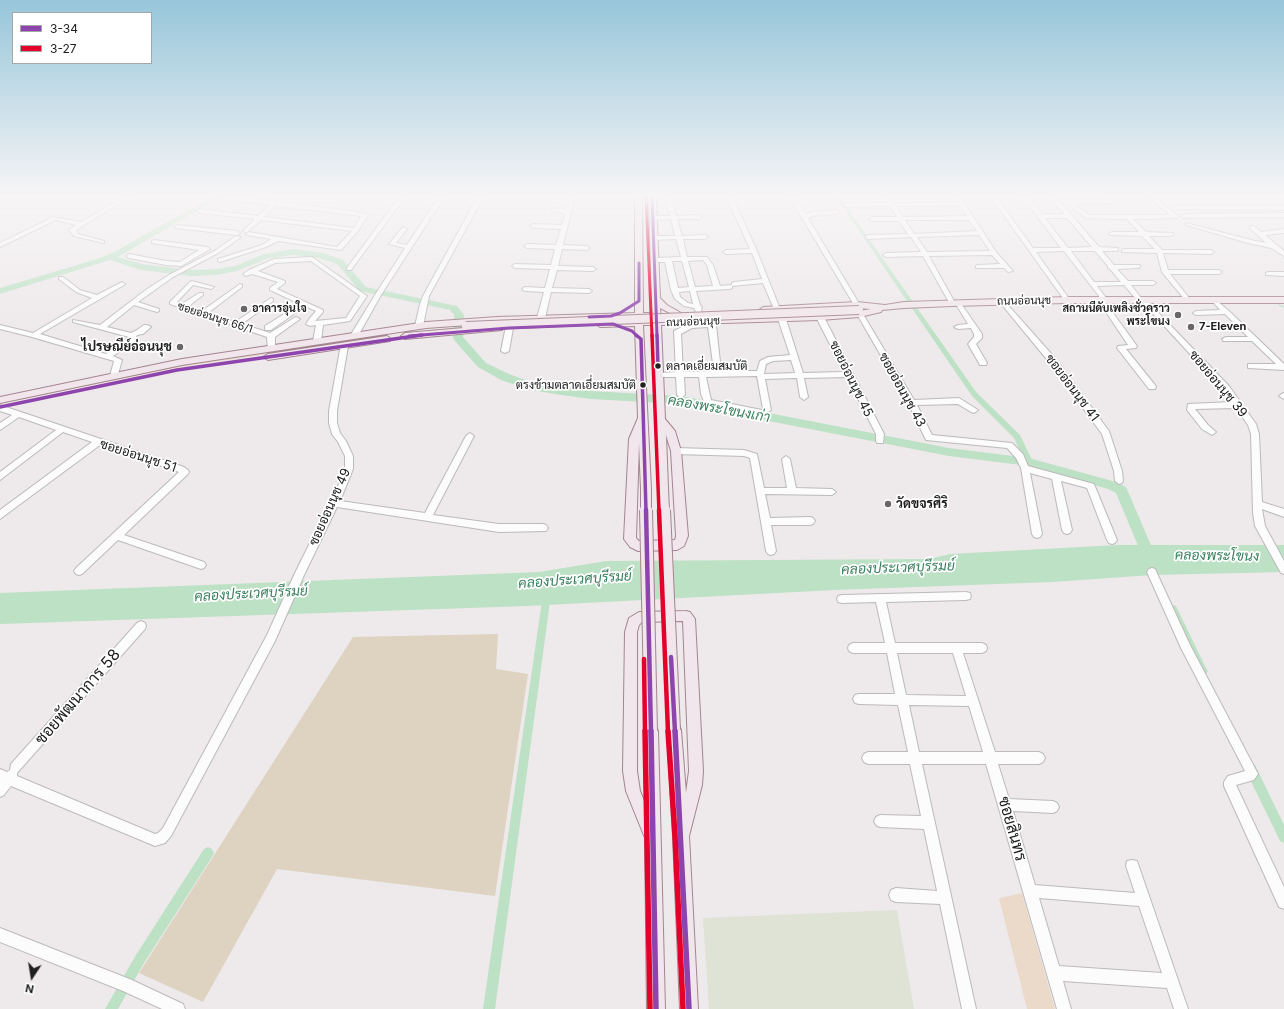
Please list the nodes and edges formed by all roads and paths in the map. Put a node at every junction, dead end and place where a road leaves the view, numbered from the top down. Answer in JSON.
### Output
{"nodes":[{"id":1,"x":162,"y":243,"type":"edge"},
{"id":2,"x":228,"y":243,"type":"edge"},
{"id":3,"x":269,"y":243,"type":"edge"},
{"id":4,"x":291,"y":243,"type":"edge"},
{"id":5,"x":307,"y":243,"type":"edge"},
{"id":6,"x":344,"y":243,"type":"edge"},
{"id":7,"x":368,"y":243,"type":"edge"},
{"id":8,"x":393,"y":243,"type":"edge"},
{"id":9,"x":412,"y":243,"type":"edge"},
{"id":10,"x":455,"y":243,"type":"edge"},
{"id":11,"x":559,"y":243,"type":"edge"},
{"id":12,"x":638,"y":243,"type":"edge"},
{"id":13,"x":655,"y":243,"type":"edge"},
{"id":14,"x":681,"y":243,"type":"edge"},
{"id":15,"x":750,"y":243,"type":"edge"},
{"id":16,"x":819,"y":243,"type":"edge"},
{"id":17,"x":917,"y":243,"type":"edge"},
{"id":18,"x":988,"y":243,"type":"edge"},
{"id":19,"x":1026,"y":243,"type":"edge"},
{"id":20,"x":1060,"y":243,"type":"edge"},
{"id":21,"x":1091,"y":243,"type":"edge"},
{"id":22,"x":1153,"y":243,"type":"edge"},
{"id":23,"x":1258,"y":243,"type":"edge"},
{"id":24,"x":1269,"y":243,"type":"edge"},
{"id":25,"x":264,"y":246,"type":"junction"},
{"id":26,"x":528,"y":246,"type":"dead end"},
{"id":27,"x":1272,"y":246,"type":"junction"},
{"id":28,"x":409,"y":247,"type":"junction"},
{"id":29,"x":558,"y":247,"type":"junction"},
{"id":30,"x":587,"y":248,"type":"dead end"},
{"id":31,"x":205,"y":249,"type":"junction"},
{"id":32,"x":1096,"y":249,"type":"junction"},
{"id":33,"x":1116,"y":249,"type":"dead end"},
{"id":34,"x":1031,"y":250,"type":"junction"},
{"id":35,"x":1065,"y":250,"type":"junction"},
{"id":36,"x":218,"y":251,"type":"junction"},
{"id":37,"x":754,"y":251,"type":"junction"},
{"id":38,"x":1124,"y":251,"type":"dead end"},
{"id":39,"x":726,"y":252,"type":"dead end"},
{"id":40,"x":1160,"y":252,"type":"junction"},
{"id":41,"x":1211,"y":252,"type":"dead end"},
{"id":42,"x":994,"y":253,"type":"junction"},
{"id":43,"x":886,"y":254,"type":"dead end"},
{"id":44,"x":925,"y":254,"type":"junction"},
{"id":45,"x":1284,"y":254,"type":"edge"},
{"id":46,"x":129,"y":256,"type":"dead end"},
{"id":47,"x":685,"y":258,"type":"junction"},
{"id":48,"x":668,"y":259,"type":"junction"},
{"id":49,"x":220,"y":260,"type":"dead end"},
{"id":50,"x":655,"y":260,"type":"junction"},
{"id":51,"x":515,"y":266,"type":"dead end"},
{"id":52,"x":1138,"y":266,"type":"dead end"},
{"id":53,"x":978,"y":267,"type":"dead end"},
{"id":54,"x":1110,"y":267,"type":"junction"},
{"id":55,"x":553,"y":268,"type":"junction"},
{"id":56,"x":349,"y":269,"type":"dead end"},
{"id":57,"x":593,"y":269,"type":"dead end"},
{"id":58,"x":1165,"y":272,"type":"junction"},
{"id":59,"x":1219,"y":272,"type":"dead end"},
{"id":60,"x":1268,"y":274,"type":"dead end"},
{"id":61,"x":1284,"y":274,"type":"edge"},
{"id":62,"x":61,"y":278,"type":"dead end"},
{"id":63,"x":764,"y":282,"type":"junction"},
{"id":64,"x":1153,"y":283,"type":"dead end"},
{"id":65,"x":122,"y":284,"type":"dead end"},
{"id":66,"x":1093,"y":284,"type":"junction"},
{"id":67,"x":1126,"y":284,"type":"junction"},
{"id":68,"x":240,"y":286,"type":"dead end"},
{"id":69,"x":211,"y":287,"type":"dead end"},
{"id":70,"x":717,"y":288,"type":"junction"},
{"id":71,"x":525,"y":289,"type":"dead end"},
{"id":72,"x":547,"y":290,"type":"junction"},
{"id":73,"x":674,"y":290,"type":"junction"},
{"id":74,"x":693,"y":290,"type":"junction"},
{"id":75,"x":589,"y":291,"type":"dead end"},
{"id":76,"x":201,"y":294,"type":"dead end"},
{"id":77,"x":98,"y":298,"type":"junction"},
{"id":78,"x":656,"y":299,"type":"junction"},
{"id":79,"x":271,"y":300,"type":"dead end"},
{"id":80,"x":639,"y":301,"type":"junction"},
{"id":81,"x":1104,"y":301,"type":"junction"},
{"id":82,"x":1142,"y":301,"type":"junction"},
{"id":83,"x":1188,"y":301,"type":"junction"},
{"id":84,"x":1214,"y":301,"type":"junction"},
{"id":85,"x":1284,"y":301,"type":"edge"},
{"id":86,"x":1069,"y":302,"type":"junction"},
{"id":87,"x":134,"y":303,"type":"junction"},
{"id":88,"x":304,"y":304,"type":"junction"},
{"id":89,"x":955,"y":305,"type":"junction"},
{"id":90,"x":1005,"y":305,"type":"junction"},
{"id":91,"x":183,"y":307,"type":"junction"},
{"id":92,"x":777,"y":309,"type":"junction"},
{"id":93,"x":157,"y":310,"type":"dead end"},
{"id":94,"x":699,"y":310,"type":"junction"},
{"id":95,"x":859,"y":310,"type":"junction"},
{"id":96,"x":1227,"y":312,"type":"junction"},
{"id":97,"x":203,"y":313,"type":"junction"},
{"id":98,"x":1196,"y":313,"type":"dead end"},
{"id":99,"x":820,"y":317,"type":"junction"},
{"id":100,"x":540,"y":318,"type":"junction"},
{"id":101,"x":679,"y":318,"type":"junction"},
{"id":102,"x":296,"y":319,"type":"dead end"},
{"id":103,"x":639,"y":319,"type":"junction"},
{"id":104,"x":657,"y":319,"type":"junction"},
{"id":105,"x":782,"y":319,"type":"junction"},
{"id":106,"x":612,"y":320,"type":"junction"},
{"id":107,"x":75,"y":321,"type":"dead end"},
{"id":108,"x":590,"y":321,"type":"junction"},
{"id":109,"x":320,"y":323,"type":"junction"},
{"id":110,"x":708,"y":323,"type":"junction"},
{"id":111,"x":237,"y":324,"type":"junction"},
{"id":112,"x":487,"y":325,"type":"junction"},
{"id":113,"x":419,"y":326,"type":"junction"},
{"id":114,"x":958,"y":326,"type":"dead end"},
{"id":115,"x":972,"y":326,"type":"junction"},
{"id":116,"x":0,"y":327,"type":"edge"},
{"id":117,"x":102,"y":327,"type":"junction"},
{"id":118,"x":147,"y":327,"type":"dead end"},
{"id":119,"x":268,"y":328,"type":"dead end"},
{"id":120,"x":509,"y":328,"type":"junction"},
{"id":121,"x":433,"y":329,"type":"junction"},
{"id":122,"x":405,"y":333,"type":"junction"},
{"id":123,"x":34,"y":335,"type":"junction"},
{"id":124,"x":134,"y":335,"type":"junction"},
{"id":125,"x":271,"y":336,"type":"junction"},
{"id":126,"x":354,"y":336,"type":"junction"},
{"id":127,"x":641,"y":339,"type":"junction"},
{"id":128,"x":657,"y":339,"type":"junction"},
{"id":129,"x":1226,"y":339,"type":"dead end"},
{"id":130,"x":1254,"y":339,"type":"junction"},
{"id":131,"x":317,"y":341,"type":"junction"},
{"id":132,"x":344,"y":346,"type":"junction"},
{"id":133,"x":271,"y":348,"type":"junction"},
{"id":134,"x":505,"y":351,"type":"dead end"},
{"id":135,"x":107,"y":357,"type":"junction"},
{"id":136,"x":794,"y":357,"type":"junction"},
{"id":137,"x":984,"y":363,"type":"dead end"},
{"id":138,"x":1251,"y":366,"type":"dead end"},
{"id":139,"x":1284,"y":367,"type":"edge"},
{"id":140,"x":659,"y":374,"type":"junction"},
{"id":141,"x":680,"y":374,"type":"junction"},
{"id":142,"x":702,"y":374,"type":"junction"},
{"id":143,"x":718,"y":374,"type":"junction"},
{"id":144,"x":850,"y":374,"type":"junction"},
{"id":145,"x":761,"y":375,"type":"junction"},
{"id":146,"x":114,"y":376,"type":"junction"},
{"id":147,"x":800,"y":376,"type":"junction"},
{"id":148,"x":1152,"y":387,"type":"dead end"},
{"id":149,"x":681,"y":395,"type":"dead end"},
{"id":150,"x":804,"y":397,"type":"dead end"},
{"id":151,"x":0,"y":400,"type":"edge"},
{"id":152,"x":912,"y":403,"type":"junction"},
{"id":153,"x":1239,"y":405,"type":"junction"},
{"id":154,"x":0,"y":408,"type":"edge"},
{"id":155,"x":974,"y":410,"type":"dead end"},
{"id":156,"x":17,"y":415,"type":"junction"},
{"id":157,"x":643,"y":418,"type":"junction"},
{"id":158,"x":660,"y":419,"type":"junction"},
{"id":159,"x":0,"y":427,"type":"edge"},
{"id":160,"x":61,"y":430,"type":"junction"},
{"id":161,"x":1212,"y":432,"type":"dead end"},
{"id":162,"x":470,"y":436,"type":"dead end"},
{"id":163,"x":880,"y":438,"type":"dead end"},
{"id":164,"x":98,"y":442,"type":"junction"},
{"id":165,"x":676,"y":451,"type":"junction"},
{"id":166,"x":786,"y":459,"type":"dead end"},
{"id":167,"x":1022,"y":462,"type":"junction"},
{"id":168,"x":0,"y":477,"type":"edge"},
{"id":169,"x":1056,"y":478,"type":"junction"},
{"id":170,"x":1119,"y":481,"type":"dead end"},
{"id":171,"x":761,"y":491,"type":"junction"},
{"id":172,"x":792,"y":491,"type":"junction"},
{"id":173,"x":832,"y":492,"type":"dead end"},
{"id":174,"x":333,"y":503,"type":"junction"},
{"id":175,"x":1258,"y":504,"type":"junction"},
{"id":176,"x":1284,"y":512,"type":"edge"},
{"id":177,"x":0,"y":515,"type":"edge"},
{"id":178,"x":427,"y":518,"type":"junction"},
{"id":179,"x":810,"y":521,"type":"dead end"},
{"id":180,"x":766,"y":522,"type":"junction"},
{"id":181,"x":543,"y":528,"type":"dead end"},
{"id":182,"x":1067,"y":530,"type":"dead end"},
{"id":183,"x":1037,"y":534,"type":"dead end"},
{"id":184,"x":117,"y":536,"type":"junction"},
{"id":185,"x":1112,"y":540,"type":"dead end"},
{"id":186,"x":771,"y":551,"type":"dead end"},
{"id":187,"x":201,"y":565,"type":"dead end"},
{"id":188,"x":1284,"y":570,"type":"edge"},
{"id":189,"x":79,"y":571,"type":"dead end"},
{"id":190,"x":1152,"y":572,"type":"dead end"},
{"id":191,"x":966,"y":596,"type":"dead end"},
{"id":192,"x":880,"y":598,"type":"junction"},
{"id":193,"x":842,"y":599,"type":"dead end"},
{"id":194,"x":140,"y":626,"type":"dead end"},
{"id":195,"x":853,"y":648,"type":"dead end"},
{"id":196,"x":982,"y":648,"type":"dead end"},
{"id":197,"x":891,"y":649,"type":"junction"},
{"id":198,"x":957,"y":649,"type":"junction"},
{"id":199,"x":859,"y":699,"type":"dead end"},
{"id":200,"x":903,"y":699,"type":"junction"},
{"id":201,"x":973,"y":701,"type":"junction"},
{"id":202,"x":989,"y":756,"type":"junction"},
{"id":203,"x":915,"y":757,"type":"junction"},
{"id":204,"x":868,"y":758,"type":"dead end"},
{"id":205,"x":1039,"y":758,"type":"dead end"},
{"id":206,"x":6,"y":776,"type":"edge"},
{"id":207,"x":0,"y":791,"type":"edge"},
{"id":208,"x":1006,"y":805,"type":"junction"},
{"id":209,"x":1053,"y":807,"type":"dead end"},
{"id":210,"x":880,"y":821,"type":"dead end"},
{"id":211,"x":929,"y":823,"type":"junction"},
{"id":212,"x":681,"y":836,"type":"junction"},
{"id":213,"x":653,"y":838,"type":"junction"},
{"id":214,"x":1132,"y":866,"type":"dead end"},
{"id":215,"x":1029,"y":891,"type":"junction"},
{"id":216,"x":896,"y":895,"type":"dead end"},
{"id":217,"x":945,"y":898,"type":"junction"},
{"id":218,"x":1144,"y":900,"type":"junction"},
{"id":219,"x":1284,"y":902,"type":"edge"},
{"id":220,"x":0,"y":935,"type":"edge"},
{"id":221,"x":1054,"y":973,"type":"junction"},
{"id":222,"x":1172,"y":981,"type":"junction"},
{"id":223,"x":178,"y":1009,"type":"edge"},
{"id":224,"x":656,"y":1009,"type":"edge"},
{"id":225,"x":689,"y":1009,"type":"edge"},
{"id":226,"x":969,"y":1009,"type":"edge"},
{"id":227,"x":1064,"y":1009,"type":"edge"},
{"id":228,"x":1181,"y":1009,"type":"edge"}],
"edges":[{"from":1,"to":31,"type":"street"},
{"from":2,"to":36,"type":"street"},
{"from":3,"to":25,"type":"street"},
{"from":4,"to":25,"type":"street"},
{"from":5,"to":6,"type":"street"},
{"from":7,"to":56,"type":"street"},
{"from":8,"to":28,"type":"street"},
{"from":9,"to":28,"type":"street"},
{"from":10,"to":113,"type":"street"},
{"from":11,"to":29,"type":"street"},
{"from":12,"to":80,"type":"main road"},
{"from":13,"to":50,"type":"main road"},
{"from":14,"to":47,"type":"street"},
{"from":15,"to":37,"type":"street"},
{"from":16,"to":95,"type":"street","name":"ซอยอ่อนนุช 43"},
{"from":17,"to":44,"type":"street"},
{"from":18,"to":42,"type":"street"},
{"from":19,"to":34,"type":"street"},
{"from":20,"to":35,"type":"street"},
{"from":21,"to":32,"type":"street","name":"ซอยอ่อนนุช 39"},
{"from":22,"to":40,"type":"street"},
{"from":23,"to":27,"type":"street"},
{"from":24,"to":27,"type":"street"},
{"from":25,"to":49,"type":"street"},
{"from":26,"to":29,"type":"street"},
{"from":27,"to":45,"type":"street"},
{"from":28,"to":126,"type":"street"},
{"from":29,"to":30,"type":"street"},
{"from":29,"to":55,"type":"street"},
{"from":31,"to":36,"type":"street"},
{"from":31,"to":46,"type":"street"},
{"from":32,"to":33,"type":"street"},
{"from":32,"to":35,"type":"street"},
{"from":32,"to":54,"type":"street","name":"ซอยอ่อนนุช 39"},
{"from":34,"to":35,"type":"street"},
{"from":34,"to":86,"type":"street"},
{"from":35,"to":66,"type":"street"},
{"from":36,"to":87,"type":"street"},
{"from":37,"to":39,"type":"street"},
{"from":37,"to":63,"type":"street"},
{"from":38,"to":40,"type":"street"},
{"from":40,"to":41,"type":"street"},
{"from":40,"to":58,"type":"street"},
{"from":42,"to":44,"type":"street"},
{"from":42,"to":53,"type":"street"},
{"from":43,"to":44,"type":"street"},
{"from":44,"to":89,"type":"street"},
{"from":47,"to":48,"type":"street"},
{"from":47,"to":70,"type":"street"},
{"from":47,"to":74,"type":"street"},
{"from":48,"to":50,"type":"street"},
{"from":48,"to":73,"type":"street"},
{"from":50,"to":78,"type":"main road"},
{"from":51,"to":55,"type":"street"},
{"from":52,"to":54,"type":"street"},
{"from":54,"to":67,"type":"street","name":"ซอยอ่อนนุช 39"},
{"from":55,"to":57,"type":"street"},
{"from":55,"to":72,"type":"street"},
{"from":58,"to":59,"type":"street"},
{"from":58,"to":83,"type":"street"},
{"from":60,"to":61,"type":"street"},
{"from":62,"to":77,"type":"street"},
{"from":63,"to":70,"type":"street"},
{"from":63,"to":92,"type":"street"},
{"from":64,"to":67,"type":"street"},
{"from":65,"to":77,"type":"street"},
{"from":66,"to":67,"type":"street"},
{"from":66,"to":81,"type":"street"},
{"from":67,"to":82,"type":"street","name":"ซอยอ่อนนุช 39"},
{"from":68,"to":97,"type":"street"},
{"from":69,"to":91,"type":"street","name":"ซอยอ่อนนุช 66/1"},
{"from":70,"to":74,"type":"street"},
{"from":71,"to":72,"type":"street"},
{"from":72,"to":75,"type":"street"},
{"from":72,"to":100,"type":"street"},
{"from":73,"to":74,"type":"street"},
{"from":73,"to":94,"type":"street"},
{"from":74,"to":94,"type":"street"},
{"from":76,"to":91,"type":"street"},
{"from":77,"to":123,"type":"street"},
{"from":78,"to":101,"type":"main road"},
{"from":78,"to":104,"type":"main road"},
{"from":79,"to":111,"type":"street"},
{"from":80,"to":103,"type":"main road"},
{"from":80,"to":106,"type":"main road"},
{"from":81,"to":82,"type":"main road","name":"ถนนอ่อนนุช"},
{"from":81,"to":86,"type":"main road","name":"ถนนอ่อนนุช"},
{"from":81,"to":148,"type":"street"},
{"from":82,"to":83,"type":"main road","name":"ถนนอ่อนนุช"},
{"from":82,"to":153,"type":"street","name":"ซอยอ่อนนุช 39"},
{"from":83,"to":84,"type":"main road","name":"ถนนอ่อนนุช"},
{"from":84,"to":85,"type":"main road","name":"ถนนอ่อนนุช"},
{"from":84,"to":96,"type":"street"},
{"from":86,"to":89,"type":"main road","name":"ถนนอ่อนนุช"},
{"from":86,"to":90,"type":"main road","name":"ถนนอ่อนนุช"},
{"from":87,"to":93,"type":"street"},
{"from":87,"to":117,"type":"street"},
{"from":88,"to":109,"type":"street"},
{"from":88,"to":109,"type":"street"},
{"from":88,"to":119,"type":"street"},
{"from":89,"to":90,"type":"main road","name":"ถนนอ่อนนุช"},
{"from":89,"to":95,"type":"main road","name":"ถนนอ่อนนุช"},
{"from":89,"to":115,"type":"street"},
{"from":90,"to":170,"type":"street","name":"ซอยอ่อนนุช 41"},
{"from":91,"to":97,"type":"street","name":"ซอยอ่อนนุช 66/1"},
{"from":92,"to":94,"type":"main road","name":"ถนนอ่อนนุช"},
{"from":92,"to":95,"type":"main road","name":"ถนนอ่อนนุช"},
{"from":94,"to":101,"type":"main road","name":"ถนนอ่อนนุช"},
{"from":94,"to":110,"type":"main road"},
{"from":95,"to":99,"type":"main road","name":"ถนนอ่อนนุช"},
{"from":95,"to":122,"type":"main road","name":"ถนนอ่อนนุช","bridge":true},
{"from":95,"to":152,"type":"street","name":"ซอยอ่อนนุช 43"},
{"from":96,"to":98,"type":"street"},
{"from":96,"to":130,"type":"street"},
{"from":97,"to":111,"type":"street","name":"ซอยอ่อนนุช 66/1"},
{"from":99,"to":105,"type":"main road","name":"ถนนอ่อนนุช"},
{"from":99,"to":144,"type":"street","name":"ซอยอ่อนนุช 45"},
{"from":100,"to":108,"type":"main road","name":"ถนนอ่อนนุช"},
{"from":100,"to":112,"type":"main road","name":"ถนนอ่อนนุช"},
{"from":101,"to":104,"type":"main road","name":"ถนนอ่อนนุช"},
{"from":101,"to":110,"type":"main road","name":"ถนนอ่อนนุช"},
{"from":101,"to":128,"type":"main road"},
{"from":102,"to":125,"type":"street"},
{"from":103,"to":104,"type":"main road","name":"ถนนอ่อนนุช"},
{"from":103,"to":106,"type":"main road","name":"ถนนอ่อนนุช"},
{"from":103,"to":127,"type":"main road"},
{"from":104,"to":128,"type":"main road"},
{"from":105,"to":110,"type":"main road","name":"ถนนอ่อนนุช"},
{"from":105,"to":136,"type":"street"},
{"from":106,"to":108,"type":"main road","name":"ถนนอ่อนนุช"},
{"from":106,"to":127,"type":"main road"},
{"from":107,"to":117,"type":"street"},
{"from":108,"to":120,"type":"main road","name":"ถนนอ่อนนุช"},
{"from":109,"to":131,"type":"street"},
{"from":110,"to":141,"type":"street"},
{"from":110,"to":143,"type":"street"},
{"from":111,"to":125,"type":"street","name":"ซอยอ่อนนุช 66/1"},
{"from":112,"to":120,"type":"main road","name":"ถนนอ่อนนุช"},
{"from":112,"to":121,"type":"main road","name":"ถนนอ่อนนุช"},
{"from":113,"to":121,"type":"main road","name":"ถนนอ่อนนุช"},
{"from":113,"to":122,"type":"main road","name":"ถนนอ่อนนุช"},
{"from":114,"to":115,"type":"street"},
{"from":115,"to":137,"type":"street"},
{"from":116,"to":123,"type":"street"},
{"from":117,"to":124,"type":"street"},
{"from":118,"to":124,"type":"street"},
{"from":120,"to":134,"type":"street"},
{"from":121,"to":122,"type":"main road","name":"ถนนอ่อนนุช"},
{"from":122,"to":126,"type":"main road","name":"ถนนอ่อนนุช"},
{"from":122,"to":132,"type":"main road","name":"ถนนอ่อนนุช"},
{"from":123,"to":135,"type":"street"},
{"from":124,"to":135,"type":"street"},
{"from":125,"to":133,"type":"street","name":"ซอยอ่อนนุช 66/1"},
{"from":126,"to":131,"type":"main road","name":"ถนนอ่อนนุช"},
{"from":127,"to":157,"type":"main road"},
{"from":128,"to":140,"type":"main road"},
{"from":129,"to":130,"type":"street"},
{"from":130,"to":139,"type":"street"},
{"from":131,"to":133,"type":"main road","name":"ถนนอ่อนนุช"},
{"from":132,"to":154,"type":"main road","name":"ถนนอ่อนนุช"},
{"from":132,"to":174,"type":"street","name":"ซอยอ่อนนุช 49"},
{"from":133,"to":146,"type":"main road","name":"ถนนอ่อนนุช"},
{"from":135,"to":146,"type":"street"},
{"from":136,"to":145,"type":"street"},
{"from":136,"to":147,"type":"street"},
{"from":138,"to":139,"type":"street"},
{"from":140,"to":141,"type":"street"},
{"from":140,"to":158,"type":"main road"},
{"from":141,"to":142,"type":"street"},
{"from":141,"to":149,"type":"street"},
{"from":142,"to":143,"type":"street"},
{"from":142,"to":145,"type":"street"},
{"from":143,"to":145,"type":"street"},
{"from":144,"to":147,"type":"street"},
{"from":144,"to":163,"type":"street","name":"ซอยอ่อนนุช 45"},
{"from":145,"to":147,"type":"street"},
{"from":146,"to":151,"type":"main road","name":"ถนนอ่อนนุช"},
{"from":147,"to":150,"type":"street"},
{"from":152,"to":155,"type":"street"},
{"from":152,"to":167,"type":"street","name":"ซอยอ่อนนุช 43"},
{"from":153,"to":161,"type":"street"},
{"from":153,"to":175,"type":"street","name":"ซอยอ่อนนุช 39"},
{"from":154,"to":156,"type":"street","name":"ซอยอ่อนนุช 51"},
{"from":156,"to":159,"type":"street"},
{"from":156,"to":160,"type":"street","name":"ซอยอ่อนนุช 51"},
{"from":157,"to":165,"type":"main road"},
{"from":157,"to":213,"type":"main road","bridge":true},
{"from":158,"to":165,"type":"main road"},
{"from":158,"to":212,"type":"main road","bridge":true},
{"from":160,"to":164,"type":"street","name":"ซอยอ่อนนุช 51"},
{"from":160,"to":168,"type":"street"},
{"from":162,"to":178,"type":"street"},
{"from":164,"to":177,"type":"street"},
{"from":164,"to":184,"type":"street","name":"ซอยอ่อนนุช 51"},
{"from":165,"to":171,"type":"street"},
{"from":166,"to":172,"type":"street"},
{"from":167,"to":169,"type":"street"},
{"from":167,"to":183,"type":"street"},
{"from":169,"to":182,"type":"street"},
{"from":169,"to":185,"type":"street"},
{"from":171,"to":172,"type":"street"},
{"from":171,"to":180,"type":"street"},
{"from":172,"to":173,"type":"street"},
{"from":174,"to":178,"type":"street"},
{"from":174,"to":206,"type":"street","name":"ซอยอ่อนนุช 49"},
{"from":175,"to":176,"type":"street"},
{"from":175,"to":188,"type":"street","name":"ซอยอ่อนนุช 39"},
{"from":178,"to":181,"type":"street"},
{"from":179,"to":180,"type":"street"},
{"from":180,"to":186,"type":"street"},
{"from":184,"to":187,"type":"street"},
{"from":184,"to":189,"type":"street","name":"ซอยอ่อนนุช 51"},
{"from":190,"to":219,"type":"street"},
{"from":191,"to":192,"type":"street"},
{"from":192,"to":193,"type":"street"},
{"from":192,"to":197,"type":"street"},
{"from":194,"to":206,"type":"street","name":"ซอยพัฒนาการ 58"},
{"from":195,"to":197,"type":"street"},
{"from":196,"to":198,"type":"street"},
{"from":197,"to":198,"type":"street"},
{"from":197,"to":200,"type":"street"},
{"from":198,"to":201,"type":"street","name":"ซอยสินทร"},
{"from":199,"to":200,"type":"street"},
{"from":200,"to":201,"type":"street"},
{"from":200,"to":203,"type":"street"},
{"from":201,"to":202,"type":"street","name":"ซอยสินทร"},
{"from":202,"to":203,"type":"street"},
{"from":202,"to":205,"type":"street"},
{"from":202,"to":208,"type":"street","name":"ซอยสินทร"},
{"from":203,"to":204,"type":"street"},
{"from":203,"to":211,"type":"street"},
{"from":206,"to":207,"type":"street","name":"ซอยพัฒนาการ 58"},
{"from":208,"to":209,"type":"street"},
{"from":208,"to":215,"type":"street","name":"ซอยสินทร"},
{"from":210,"to":211,"type":"street"},
{"from":211,"to":217,"type":"street"},
{"from":212,"to":213,"type":"main road"},
{"from":212,"to":225,"type":"main road"},
{"from":213,"to":224,"type":"main road"},
{"from":214,"to":218,"type":"street"},
{"from":215,"to":218,"type":"street"},
{"from":215,"to":221,"type":"street","name":"ซอยสินทร"},
{"from":216,"to":217,"type":"street"},
{"from":217,"to":226,"type":"street"},
{"from":218,"to":222,"type":"street"},
{"from":220,"to":223,"type":"street"},
{"from":221,"to":222,"type":"street"},
{"from":221,"to":227,"type":"street","name":"ซอยสินทร"},
{"from":222,"to":228,"type":"street"}]}
